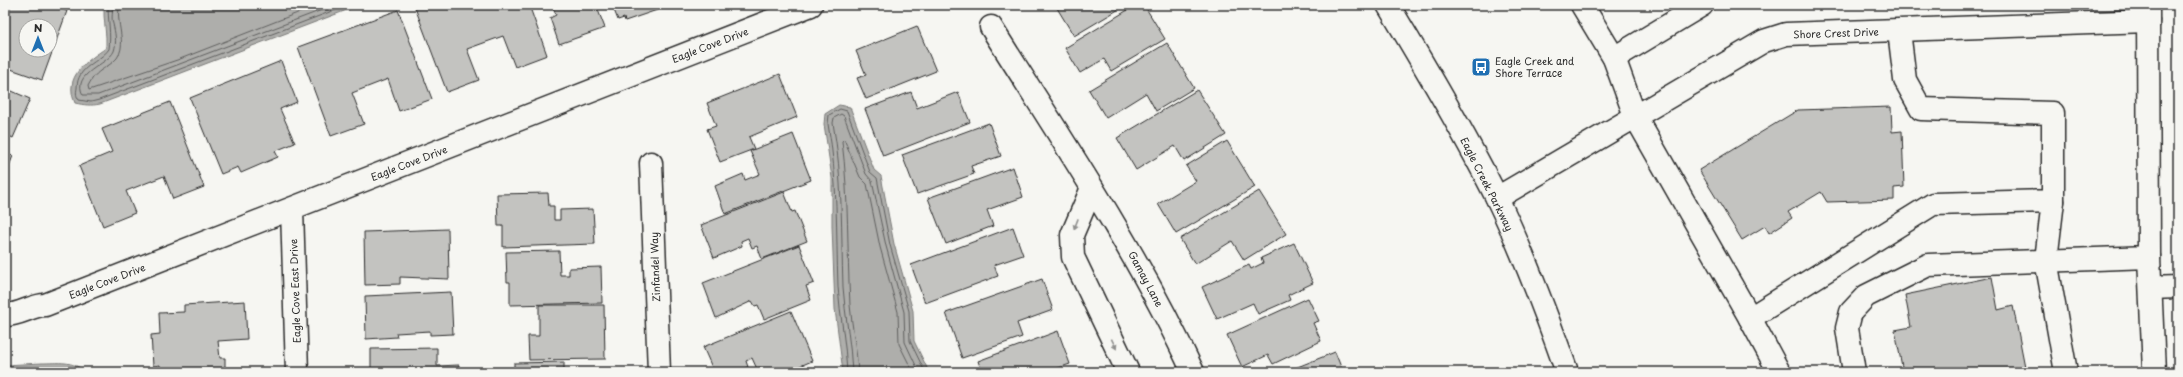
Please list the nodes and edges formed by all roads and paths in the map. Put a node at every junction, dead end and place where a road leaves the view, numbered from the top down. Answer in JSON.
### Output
{"nodes":[{"id":1,"x":811,"y":5,"type":"edge"},
{"id":2,"x":1388,"y":5,"type":"edge"},
{"id":3,"x":1582,"y":5,"type":"edge"},
{"id":4,"x":1702,"y":5,"type":"edge"},
{"id":5,"x":2148,"y":13,"type":"edge"},
{"id":6,"x":991,"y":27,"type":"dead end"},
{"id":7,"x":1898,"y":31,"type":"junction"},
{"id":8,"x":1614,"y":58,"type":"junction"},
{"id":9,"x":1635,"y":116,"type":"junction"},
{"id":10,"x":651,"y":163,"type":"dead end"},
{"id":11,"x":1092,"y":188,"type":"junction"},
{"id":12,"x":1497,"y":198,"type":"junction"},
{"id":13,"x":2053,"y":201,"type":"junction"},
{"id":14,"x":292,"y":209,"type":"junction"},
{"id":15,"x":2149,"y":257,"type":"junction"},
{"id":16,"x":2046,"y":260,"type":"junction"},
{"id":17,"x":2178,"y":287,"type":"edge"},
{"id":18,"x":2151,"y":288,"type":"junction"},
{"id":19,"x":5,"y":315,"type":"edge"},
{"id":20,"x":1750,"y":318,"type":"junction"},
{"id":21,"x":297,"y":372,"type":"edge"},
{"id":22,"x":659,"y":372,"type":"edge"},
{"id":23,"x":1128,"y":372,"type":"edge"},
{"id":24,"x":1193,"y":372,"type":"edge"},
{"id":25,"x":1567,"y":372,"type":"edge"},
{"id":26,"x":1779,"y":372,"type":"edge"},
{"id":27,"x":1854,"y":372,"type":"edge"},
{"id":28,"x":2066,"y":372,"type":"edge"},
{"id":29,"x":2154,"y":372,"type":"edge"}],
"edges":[{"from":1,"to":14,"type":"street","name":"Eagle Cove Drive"},
{"from":2,"to":12,"type":"street","name":"Eagle Creek Parkway"},
{"from":3,"to":8,"type":"street"},
{"from":4,"to":8,"type":"street"},
{"from":5,"to":7,"type":"street","name":"Shore Crest Drive"},
{"from":5,"to":15,"type":"street"},
{"from":6,"to":11,"type":"street","name":"Gamay Lane"},
{"from":7,"to":9,"type":"street","name":"Shore Crest Drive"},
{"from":7,"to":13,"type":"street"},
{"from":8,"to":9,"type":"street"},
{"from":9,"to":12,"type":"street","name":"Shore Crest Drive"},
{"from":9,"to":20,"type":"street"},
{"from":10,"to":22,"type":"street","name":"Zinfandel Way"},
{"from":11,"to":23,"type":"street","one_way":true},
{"from":11,"to":24,"type":"street","name":"Gamay Lane"},
{"from":12,"to":25,"type":"street","name":"Eagle Creek Parkway"},
{"from":13,"to":16,"type":"street"},
{"from":13,"to":20,"type":"street"},
{"from":14,"to":19,"type":"street","name":"Eagle Cove Drive"},
{"from":14,"to":21,"type":"street","name":"Eagle Cove East Drive"},
{"from":15,"to":16,"type":"street"},
{"from":15,"to":18,"type":"street"},
{"from":16,"to":27,"type":"street"},
{"from":16,"to":28,"type":"street"},
{"from":17,"to":18,"type":"street"},
{"from":18,"to":29,"type":"street"},
{"from":20,"to":26,"type":"street"}]}
